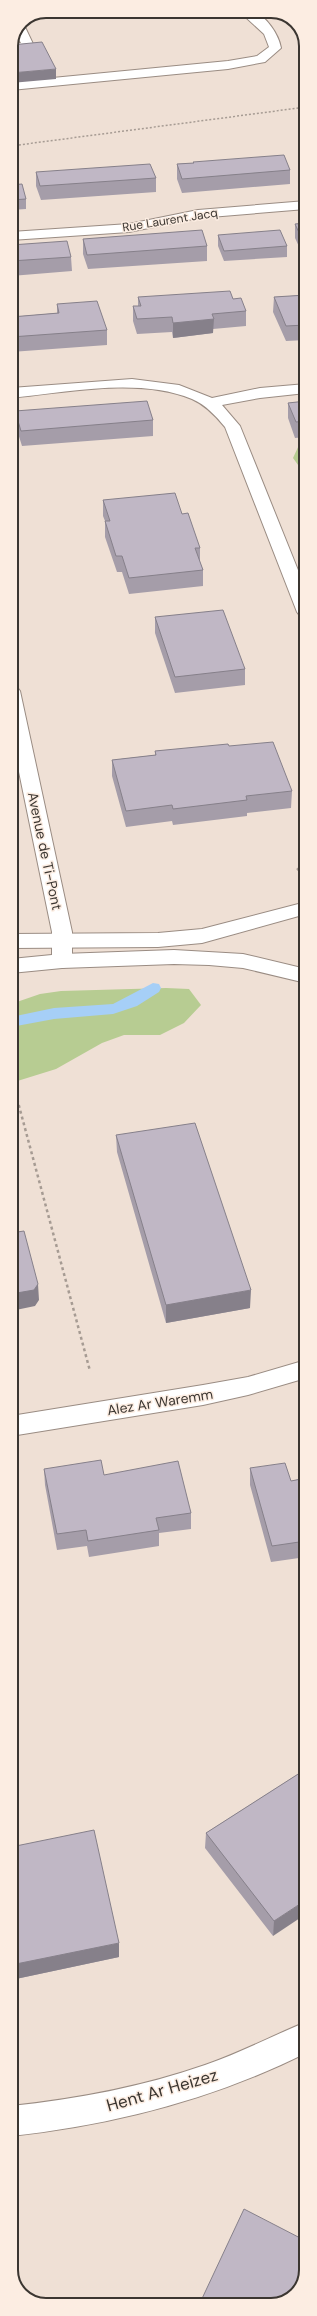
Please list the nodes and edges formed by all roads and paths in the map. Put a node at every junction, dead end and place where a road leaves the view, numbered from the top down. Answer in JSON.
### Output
{"nodes":[{"id":1,"x":253,"y":18,"type":"edge"},
{"id":2,"x":22,"y":32,"type":"edge"},
{"id":3,"x":18,"y":47,"type":"edge"},
{"id":4,"x":18,"y":85,"type":"edge"},
{"id":5,"x":299,"y":108,"type":"edge"},
{"id":6,"x":18,"y":145,"type":"edge"},
{"id":7,"x":299,"y":206,"type":"edge"},
{"id":8,"x":18,"y":236,"type":"edge"},
{"id":9,"x":299,"y":389,"type":"edge"},
{"id":10,"x":18,"y":392,"type":"edge"},
{"id":11,"x":210,"y":403,"type":"junction"},
{"id":12,"x":299,"y":594,"type":"edge"},
{"id":13,"x":18,"y":723,"type":"edge"},
{"id":14,"x":299,"y":910,"type":"edge"},
{"id":15,"x":18,"y":942,"type":"edge"},
{"id":16,"x":62,"y":951,"type":"junction"},
{"id":17,"x":18,"y":964,"type":"edge"},
{"id":18,"x":299,"y":974,"type":"edge"},
{"id":19,"x":18,"y":1102,"type":"edge"},
{"id":20,"x":299,"y":1370,"type":"edge"},
{"id":21,"x":100,"y":1411,"type":"junction"},
{"id":22,"x":18,"y":1425,"type":"edge"},
{"id":23,"x":299,"y":2040,"type":"edge"},
{"id":24,"x":18,"y":2120,"type":"edge"}],
"edges":[{"from":1,"to":4,"type":"street"},
{"from":2,"to":3,"type":"street"},
{"from":5,"to":6,"type":"path"},
{"from":7,"to":8,"type":"street","name":"Rue Laurent Jacq"},
{"from":9,"to":11,"type":"street"},
{"from":10,"to":11,"type":"street"},
{"from":11,"to":12,"type":"street"},
{"from":13,"to":16,"type":"street","name":"Avenue de Ti-Pont"},
{"from":14,"to":16,"type":"street"},
{"from":15,"to":16,"type":"street"},
{"from":16,"to":17,"type":"street"},
{"from":16,"to":18,"type":"street"},
{"from":19,"to":21,"type":"path"},
{"from":20,"to":21,"type":"street","name":"Alez Ar Waremm"},
{"from":21,"to":22,"type":"street","name":"Alez Ar Waremm"},
{"from":23,"to":24,"type":"street","name":"Hent Ar Heizez"}]}
